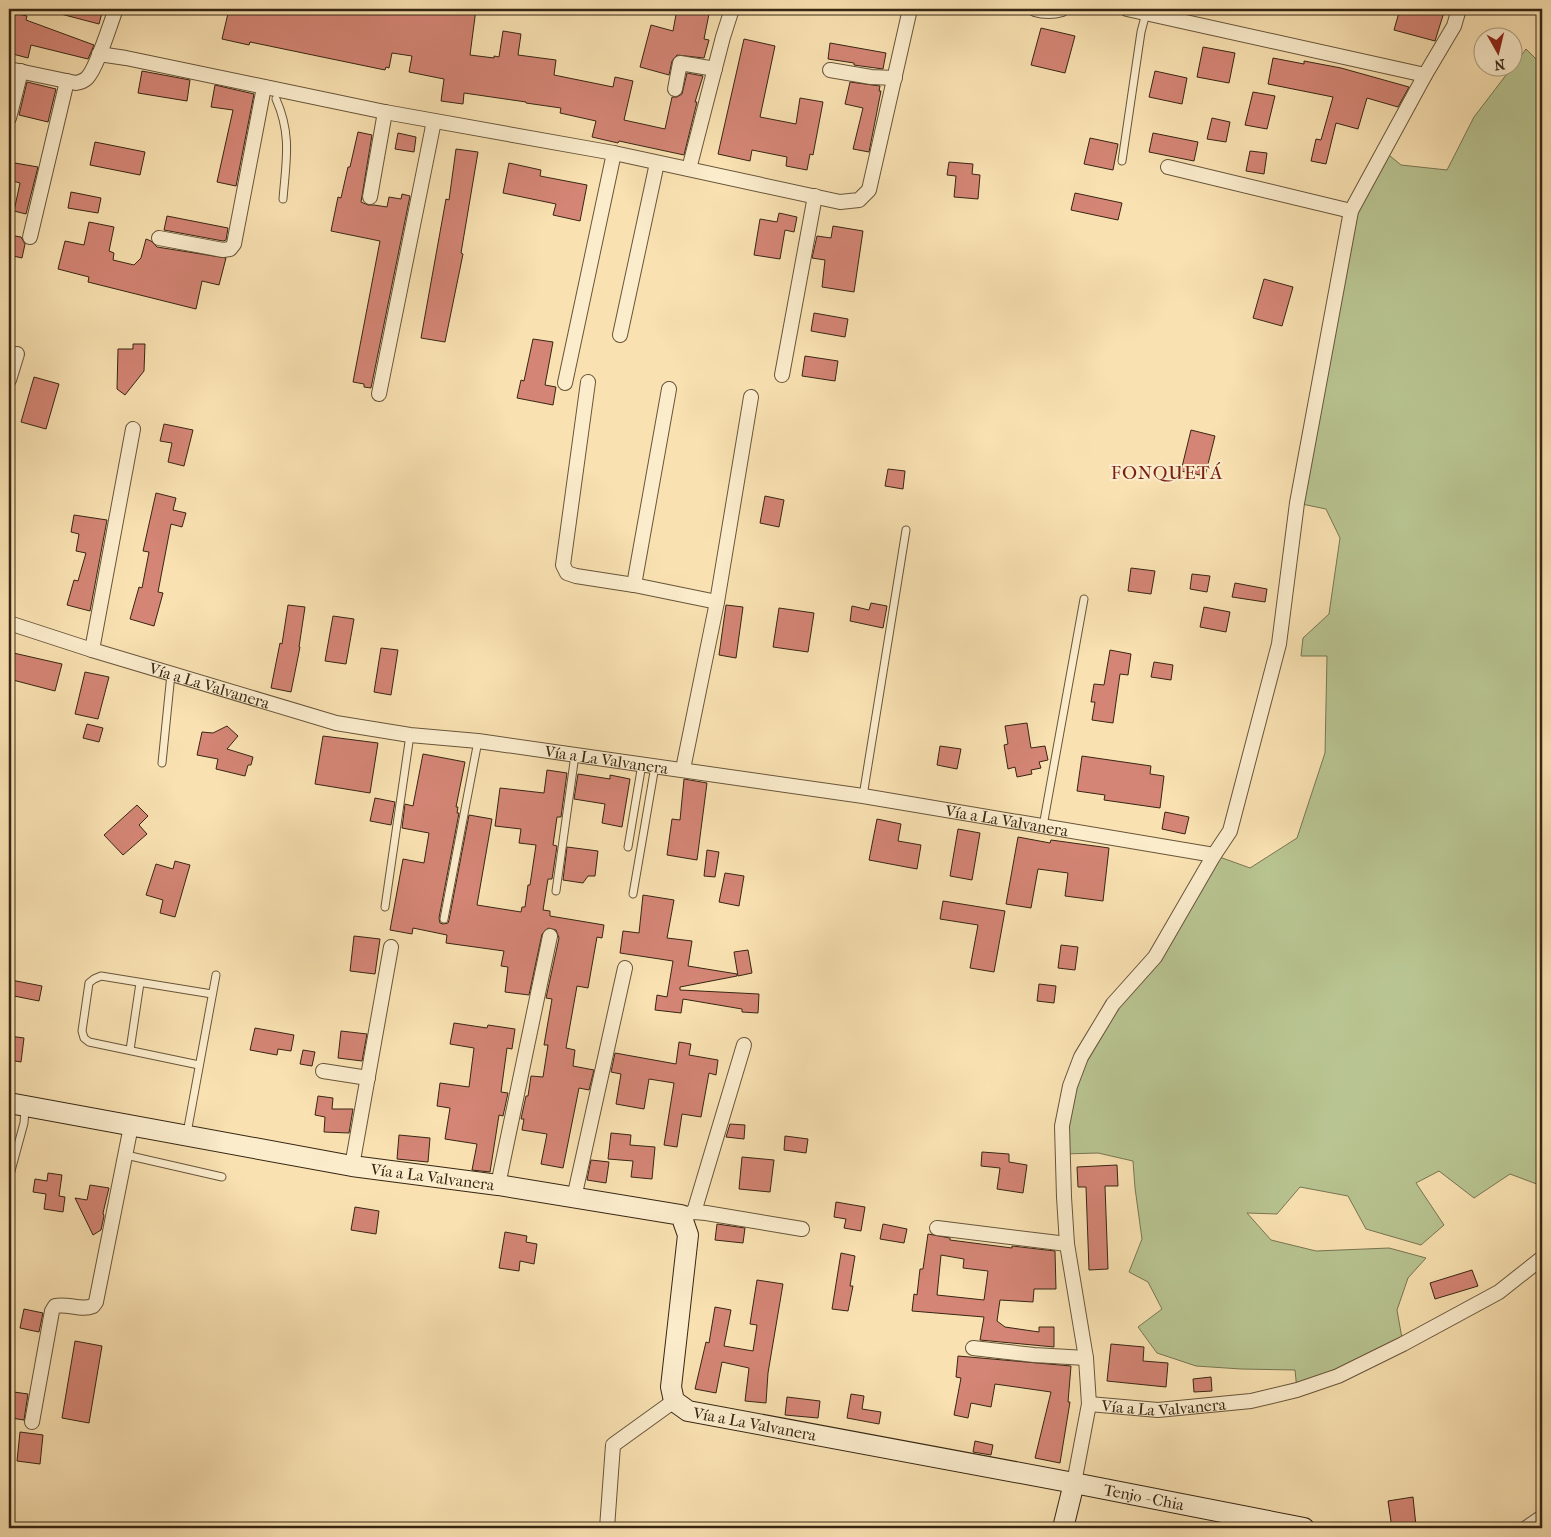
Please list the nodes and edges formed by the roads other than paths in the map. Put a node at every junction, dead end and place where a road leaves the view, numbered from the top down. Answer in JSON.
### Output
{"nodes":[{"id":1,"x":116,"y":9,"type":"edge"},
{"id":2,"x":732,"y":9,"type":"edge"},
{"id":3,"x":910,"y":9,"type":"edge"},
{"id":4,"x":1035,"y":9,"type":"edge"},
{"id":5,"x":1062,"y":9,"type":"edge"},
{"id":6,"x":1127,"y":9,"type":"edge"},
{"id":7,"x":1459,"y":9,"type":"edge"},
{"id":8,"x":1146,"y":13,"type":"junction"},
{"id":9,"x":99,"y":54,"type":"junction"},
{"id":10,"x":715,"y":69,"type":"junction"},
{"id":11,"x":15,"y":70,"type":"edge"},
{"id":12,"x":830,"y":70,"type":"dead end"},
{"id":13,"x":1424,"y":75,"type":"junction"},
{"id":14,"x":895,"y":78,"type":"junction"},
{"id":15,"x":67,"y":81,"type":"junction"},
{"id":16,"x":674,"y":89,"type":"dead end"},
{"id":17,"x":270,"y":91,"type":"junction"},
{"id":18,"x":385,"y":112,"type":"junction"},
{"id":19,"x":9,"y":118,"type":"edge"},
{"id":20,"x":434,"y":121,"type":"junction"},
{"id":21,"x":614,"y":154,"type":"junction"},
{"id":22,"x":1122,"y":161,"type":"dead end"},
{"id":23,"x":657,"y":163,"type":"junction"},
{"id":24,"x":1168,"y":167,"type":"dead end"},
{"id":25,"x":689,"y":169,"type":"junction"},
{"id":26,"x":815,"y":196,"type":"junction"},
{"id":27,"x":370,"y":197,"type":"dead end"},
{"id":28,"x":283,"y":199,"type":"dead end"},
{"id":29,"x":1351,"y":211,"type":"junction"},
{"id":30,"x":30,"y":237,"type":"dead end"},
{"id":31,"x":159,"y":238,"type":"dead end"},
{"id":32,"x":620,"y":335,"type":"dead end"},
{"id":33,"x":17,"y":354,"type":"dead end"},
{"id":34,"x":782,"y":375,"type":"dead end"},
{"id":35,"x":9,"y":380,"type":"edge"},
{"id":36,"x":588,"y":382,"type":"dead end"},
{"id":37,"x":565,"y":383,"type":"dead end"},
{"id":38,"x":670,"y":389,"type":"dead end"},
{"id":39,"x":379,"y":394,"type":"dead end"},
{"id":40,"x":751,"y":397,"type":"dead end"},
{"id":41,"x":133,"y":429,"type":"dead end"},
{"id":42,"x":906,"y":530,"type":"dead end"},
{"id":43,"x":634,"y":585,"type":"junction"},
{"id":44,"x":1084,"y":599,"type":"dead end"},
{"id":45,"x":717,"y":602,"type":"junction"},
{"id":46,"x":9,"y":623,"type":"edge"},
{"id":47,"x":92,"y":650,"type":"junction"},
{"id":48,"x":171,"y":674,"type":"junction"},
{"id":49,"x":410,"y":735,"type":"junction"},
{"id":50,"x":478,"y":741,"type":"junction"},
{"id":51,"x":575,"y":755,"type":"junction"},
{"id":52,"x":162,"y":763,"type":"dead end"},
{"id":53,"x":648,"y":765,"type":"junction"},
{"id":54,"x":683,"y":769,"type":"junction"},
{"id":55,"x":863,"y":796,"type":"junction"},
{"id":56,"x":1043,"y":826,"type":"junction"},
{"id":57,"x":628,"y":847,"type":"dead end"},
{"id":58,"x":1214,"y":855,"type":"junction"},
{"id":59,"x":556,"y":891,"type":"dead end"},
{"id":60,"x":633,"y":894,"type":"dead end"},
{"id":61,"x":385,"y":906,"type":"dead end"},
{"id":62,"x":444,"y":919,"type":"dead end"},
{"id":63,"x":550,"y":936,"type":"dead end"},
{"id":64,"x":391,"y":947,"type":"dead end"},
{"id":65,"x":625,"y":968,"type":"dead end"},
{"id":66,"x":216,"y":975,"type":"dead end"},
{"id":67,"x":140,"y":982,"type":"junction"},
{"id":68,"x":212,"y":994,"type":"junction"},
{"id":69,"x":744,"y":1045,"type":"dead end"},
{"id":70,"x":130,"y":1050,"type":"junction"},
{"id":71,"x":199,"y":1065,"type":"junction"},
{"id":72,"x":323,"y":1071,"type":"dead end"},
{"id":73,"x":368,"y":1078,"type":"junction"},
{"id":74,"x":17,"y":1104,"type":"edge"},
{"id":75,"x":131,"y":1126,"type":"junction"},
{"id":76,"x":186,"y":1136,"type":"junction"},
{"id":77,"x":126,"y":1155,"type":"junction"},
{"id":78,"x":352,"y":1166,"type":"junction"},
{"id":79,"x":222,"y":1177,"type":"dead end"},
{"id":80,"x":9,"y":1178,"type":"edge"},
{"id":81,"x":498,"y":1185,"type":"junction"},
{"id":82,"x":574,"y":1198,"type":"junction"},
{"id":83,"x":687,"y":1214,"type":"junction"},
{"id":84,"x":937,"y":1228,"type":"dead end"},
{"id":85,"x":802,"y":1229,"type":"dead end"},
{"id":86,"x":1068,"y":1244,"type":"junction"},
{"id":87,"x":1542,"y":1258,"type":"edge"},
{"id":88,"x":973,"y":1348,"type":"dead end"},
{"id":89,"x":1086,"y":1358,"type":"junction"},
{"id":90,"x":674,"y":1401,"type":"junction"},
{"id":91,"x":1089,"y":1404,"type":"junction"},
{"id":92,"x":32,"y":1422,"type":"dead end"},
{"id":93,"x":1074,"y":1483,"type":"junction"},
{"id":94,"x":1542,"y":1513,"type":"edge"},
{"id":95,"x":607,"y":1528,"type":"edge"},
{"id":96,"x":1063,"y":1528,"type":"edge"},
{"id":97,"x":1304,"y":1528,"type":"edge"},
{"id":98,"x":1520,"y":1528,"type":"edge"}],
"edges":[{"from":1,"to":9,"type":"street"},
{"from":2,"to":10,"type":"street"},
{"from":3,"to":14,"type":"street"},
{"from":4,"to":5,"type":"street"},
{"from":6,"to":8,"type":"street"},
{"from":7,"to":13,"type":"street"},
{"from":8,"to":13,"type":"street"},
{"from":8,"to":22,"type":"lane"},
{"from":9,"to":15,"type":"street"},
{"from":9,"to":17,"type":"street"},
{"from":10,"to":16,"type":"street"},
{"from":10,"to":25,"type":"street"},
{"from":11,"to":15,"type":"street"},
{"from":11,"to":19,"type":"street"},
{"from":12,"to":14,"type":"street"},
{"from":13,"to":29,"type":"street"},
{"from":14,"to":26,"type":"street"},
{"from":15,"to":30,"type":"street"},
{"from":17,"to":18,"type":"street"},
{"from":17,"to":28,"type":"lane"},
{"from":17,"to":31,"type":"street"},
{"from":18,"to":20,"type":"street"},
{"from":18,"to":27,"type":"street"},
{"from":20,"to":21,"type":"street"},
{"from":20,"to":39,"type":"street"},
{"from":21,"to":23,"type":"street"},
{"from":21,"to":37,"type":"street"},
{"from":23,"to":25,"type":"street"},
{"from":23,"to":32,"type":"street"},
{"from":24,"to":29,"type":"street"},
{"from":25,"to":26,"type":"street"},
{"from":26,"to":34,"type":"street"},
{"from":29,"to":58,"type":"street"},
{"from":33,"to":35,"type":"street"},
{"from":36,"to":43,"type":"street"},
{"from":38,"to":43,"type":"street"},
{"from":40,"to":45,"type":"street"},
{"from":41,"to":47,"type":"street"},
{"from":42,"to":55,"type":"lane"},
{"from":43,"to":45,"type":"street"},
{"from":44,"to":56,"type":"lane"},
{"from":45,"to":54,"type":"street"},
{"from":46,"to":47,"type":"street","name":"Vía a La Valvanera"},
{"from":47,"to":48,"type":"street","name":"Vía a La Valvanera"},
{"from":48,"to":49,"type":"street","name":"Vía a La Valvanera"},
{"from":48,"to":52,"type":"lane"},
{"from":49,"to":50,"type":"street","name":"Vía a La Valvanera"},
{"from":49,"to":61,"type":"lane"},
{"from":50,"to":51,"type":"street","name":"Vía a La Valvanera"},
{"from":50,"to":62,"type":"lane"},
{"from":51,"to":53,"type":"street","name":"Vía a La Valvanera"},
{"from":51,"to":59,"type":"lane"},
{"from":53,"to":54,"type":"street","name":"Vía a La Valvanera"},
{"from":53,"to":57,"type":"lane"},
{"from":53,"to":60,"type":"lane"},
{"from":54,"to":55,"type":"street","name":"Vía a La Valvanera"},
{"from":55,"to":56,"type":"street","name":"Vía a La Valvanera"},
{"from":56,"to":58,"type":"street","name":"Vía a La Valvanera"},
{"from":58,"to":86,"type":"street"},
{"from":63,"to":81,"type":"street"},
{"from":64,"to":73,"type":"street"},
{"from":65,"to":82,"type":"street"},
{"from":66,"to":68,"type":"lane"},
{"from":67,"to":68,"type":"lane"},
{"from":67,"to":70,"type":"lane"},
{"from":67,"to":70,"type":"lane"},
{"from":68,"to":71,"type":"lane"},
{"from":69,"to":83,"type":"street"},
{"from":70,"to":71,"type":"lane"},
{"from":71,"to":76,"type":"lane"},
{"from":72,"to":73,"type":"street"},
{"from":73,"to":78,"type":"street"},
{"from":74,"to":75,"type":"street","name":"Vía a La Valvanera"},
{"from":74,"to":80,"type":"lane"},
{"from":75,"to":76,"type":"street","name":"Vía a La Valvanera"},
{"from":75,"to":77,"type":"street"},
{"from":76,"to":78,"type":"street","name":"Vía a La Valvanera"},
{"from":77,"to":79,"type":"lane"},
{"from":77,"to":92,"type":"street"},
{"from":78,"to":81,"type":"street","name":"Vía a La Valvanera"},
{"from":81,"to":82,"type":"street","name":"Vía a La Valvanera"},
{"from":82,"to":83,"type":"street","name":"Vía a La Valvanera"},
{"from":83,"to":85,"type":"street"},
{"from":83,"to":90,"type":"street","name":"Vía a La Valvanera"},
{"from":84,"to":86,"type":"street"},
{"from":86,"to":89,"type":"street"},
{"from":87,"to":91,"type":"street","name":"Vía a La Valvanera"},
{"from":88,"to":89,"type":"street"},
{"from":89,"to":91,"type":"street"},
{"from":90,"to":93,"type":"street","name":"Vía a La Valvanera"},
{"from":90,"to":95,"type":"street"},
{"from":91,"to":93,"type":"street","name":"Vía a La Valvanera"},
{"from":93,"to":96,"type":"street"},
{"from":93,"to":97,"type":"street","name":"Tenjo - Chia"},
{"from":94,"to":98,"type":"lane"}]}
